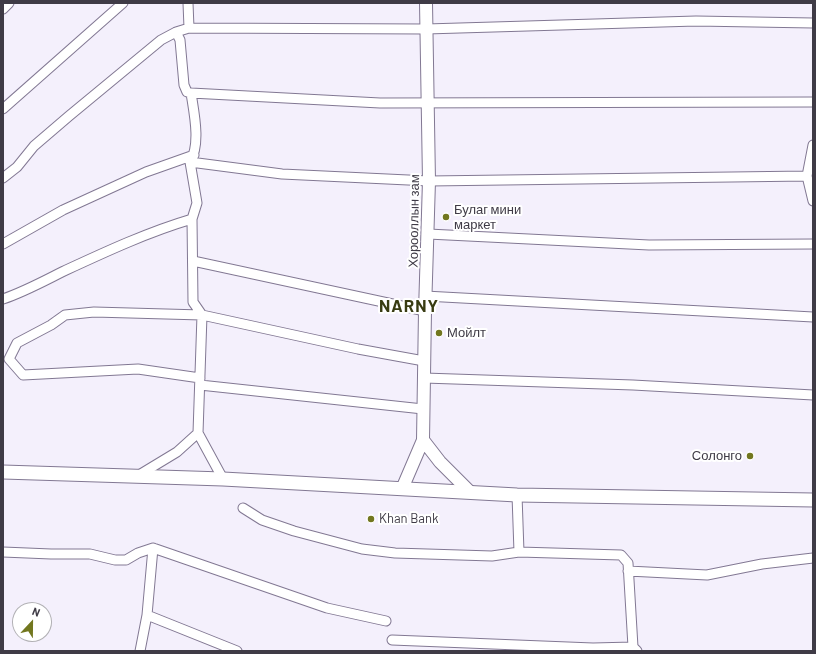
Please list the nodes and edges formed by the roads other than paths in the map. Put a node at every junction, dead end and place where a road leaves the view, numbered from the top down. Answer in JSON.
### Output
{"nodes":[{"id":1,"x":9,"y":3,"type":"edge"},
{"id":2,"x":124,"y":3,"type":"edge"},
{"id":3,"x":188,"y":3,"type":"edge"},
{"id":4,"x":426,"y":3,"type":"edge"},
{"id":5,"x":3,"y":9,"type":"edge"},
{"id":6,"x":813,"y":23,"type":"edge"},
{"id":7,"x":189,"y":28,"type":"junction"},
{"id":8,"x":426,"y":30,"type":"junction"},
{"id":9,"x":176,"y":32,"type":"junction"},
{"id":10,"x":191,"y":94,"type":"junction"},
{"id":11,"x":813,"y":102,"type":"edge"},
{"id":12,"x":427,"y":103,"type":"junction"},
{"id":13,"x":3,"y":109,"type":"edge"},
{"id":14,"x":813,"y":145,"type":"edge"},
{"id":15,"x":192,"y":159,"type":"junction"},
{"id":16,"x":807,"y":176,"type":"junction"},
{"id":17,"x":3,"y":178,"type":"edge"},
{"id":18,"x":429,"y":181,"type":"junction"},
{"id":19,"x":813,"y":201,"type":"edge"},
{"id":20,"x":192,"y":218,"type":"junction"},
{"id":21,"x":428,"y":234,"type":"junction"},
{"id":22,"x":3,"y":244,"type":"edge"},
{"id":23,"x":813,"y":244,"type":"edge"},
{"id":24,"x":193,"y":261,"type":"junction"},
{"id":25,"x":426,"y":296,"type":"junction"},
{"id":26,"x":3,"y":299,"type":"edge"},
{"id":27,"x":425,"y":311,"type":"junction"},
{"id":28,"x":202,"y":315,"type":"junction"},
{"id":29,"x":813,"y":317,"type":"edge"},
{"id":30,"x":6,"y":359,"type":"edge"},
{"id":31,"x":424,"y":361,"type":"junction"},
{"id":32,"x":424,"y":378,"type":"junction"},
{"id":33,"x":200,"y":382,"type":"junction"},
{"id":34,"x":813,"y":395,"type":"edge"},
{"id":35,"x":423,"y":409,"type":"junction"},
{"id":36,"x":198,"y":433,"type":"junction"},
{"id":37,"x":423,"y":440,"type":"junction"},
{"id":38,"x":3,"y":472,"type":"edge"},
{"id":39,"x":139,"y":475,"type":"junction"},
{"id":40,"x":223,"y":478,"type":"junction"},
{"id":41,"x":402,"y":489,"type":"junction"},
{"id":42,"x":469,"y":491,"type":"junction"},
{"id":43,"x":518,"y":495,"type":"junction"},
{"id":44,"x":813,"y":500,"type":"edge"},
{"id":45,"x":243,"y":508,"type":"dead end"},
{"id":46,"x":153,"y":548,"type":"junction"},
{"id":47,"x":3,"y":552,"type":"edge"},
{"id":48,"x":519,"y":552,"type":"junction"},
{"id":49,"x":813,"y":558,"type":"edge"},
{"id":50,"x":628,"y":571,"type":"junction"},
{"id":51,"x":147,"y":615,"type":"junction"},
{"id":52,"x":386,"y":621,"type":"dead end"},
{"id":53,"x":392,"y":640,"type":"dead end"},
{"id":54,"x":635,"y":649,"type":"edge"},
{"id":55,"x":140,"y":651,"type":"edge"},
{"id":56,"x":237,"y":651,"type":"edge"}],
"edges":[{"from":1,"to":5,"type":"street"},
{"from":2,"to":13,"type":"street"},
{"from":3,"to":7,"type":"street"},
{"from":4,"to":8,"type":"street","name":"Хорооллын зам"},
{"from":6,"to":8,"type":"street"},
{"from":7,"to":8,"type":"street"},
{"from":7,"to":9,"type":"street"},
{"from":8,"to":12,"type":"street","name":"Хорооллын зам"},
{"from":9,"to":10,"type":"street"},
{"from":9,"to":17,"type":"street"},
{"from":10,"to":12,"type":"street"},
{"from":10,"to":15,"type":"street"},
{"from":11,"to":12,"type":"street"},
{"from":12,"to":18,"type":"street","name":"Хорооллын зам"},
{"from":14,"to":16,"type":"street"},
{"from":15,"to":18,"type":"street"},
{"from":15,"to":20,"type":"street"},
{"from":15,"to":22,"type":"street"},
{"from":16,"to":18,"type":"street"},
{"from":16,"to":19,"type":"street"},
{"from":18,"to":21,"type":"street","name":"Хорооллын зам"},
{"from":20,"to":24,"type":"street"},
{"from":20,"to":26,"type":"street"},
{"from":21,"to":23,"type":"street"},
{"from":21,"to":25,"type":"street","name":"Хорооллын зам"},
{"from":24,"to":27,"type":"street"},
{"from":24,"to":28,"type":"street"},
{"from":25,"to":27,"type":"street","name":"Хорооллын зам"},
{"from":25,"to":29,"type":"street"},
{"from":27,"to":31,"type":"street","name":"Хорооллын зам"},
{"from":28,"to":30,"type":"street"},
{"from":28,"to":31,"type":"street"},
{"from":28,"to":33,"type":"street"},
{"from":30,"to":33,"type":"street"},
{"from":31,"to":32,"type":"street","name":"Хорооллын зам"},
{"from":32,"to":34,"type":"street"},
{"from":32,"to":35,"type":"street","name":"Хорооллын зам"},
{"from":33,"to":35,"type":"street"},
{"from":33,"to":36,"type":"street"},
{"from":35,"to":37,"type":"street","name":"Хорооллын зам"},
{"from":36,"to":39,"type":"street"},
{"from":36,"to":40,"type":"street"},
{"from":37,"to":41,"type":"street","name":"Хорооллын зам"},
{"from":37,"to":42,"type":"street"},
{"from":38,"to":39,"type":"main road"},
{"from":39,"to":40,"type":"main road"},
{"from":40,"to":41,"type":"main road"},
{"from":41,"to":42,"type":"main road"},
{"from":42,"to":43,"type":"main road"},
{"from":43,"to":44,"type":"main road"},
{"from":43,"to":48,"type":"street"},
{"from":45,"to":48,"type":"street"},
{"from":46,"to":47,"type":"street"},
{"from":46,"to":51,"type":"street"},
{"from":46,"to":52,"type":"street"},
{"from":48,"to":50,"type":"street"},
{"from":49,"to":50,"type":"street"},
{"from":50,"to":54,"type":"street"},
{"from":51,"to":55,"type":"street"},
{"from":51,"to":56,"type":"street"},
{"from":53,"to":54,"type":"street"}]}
